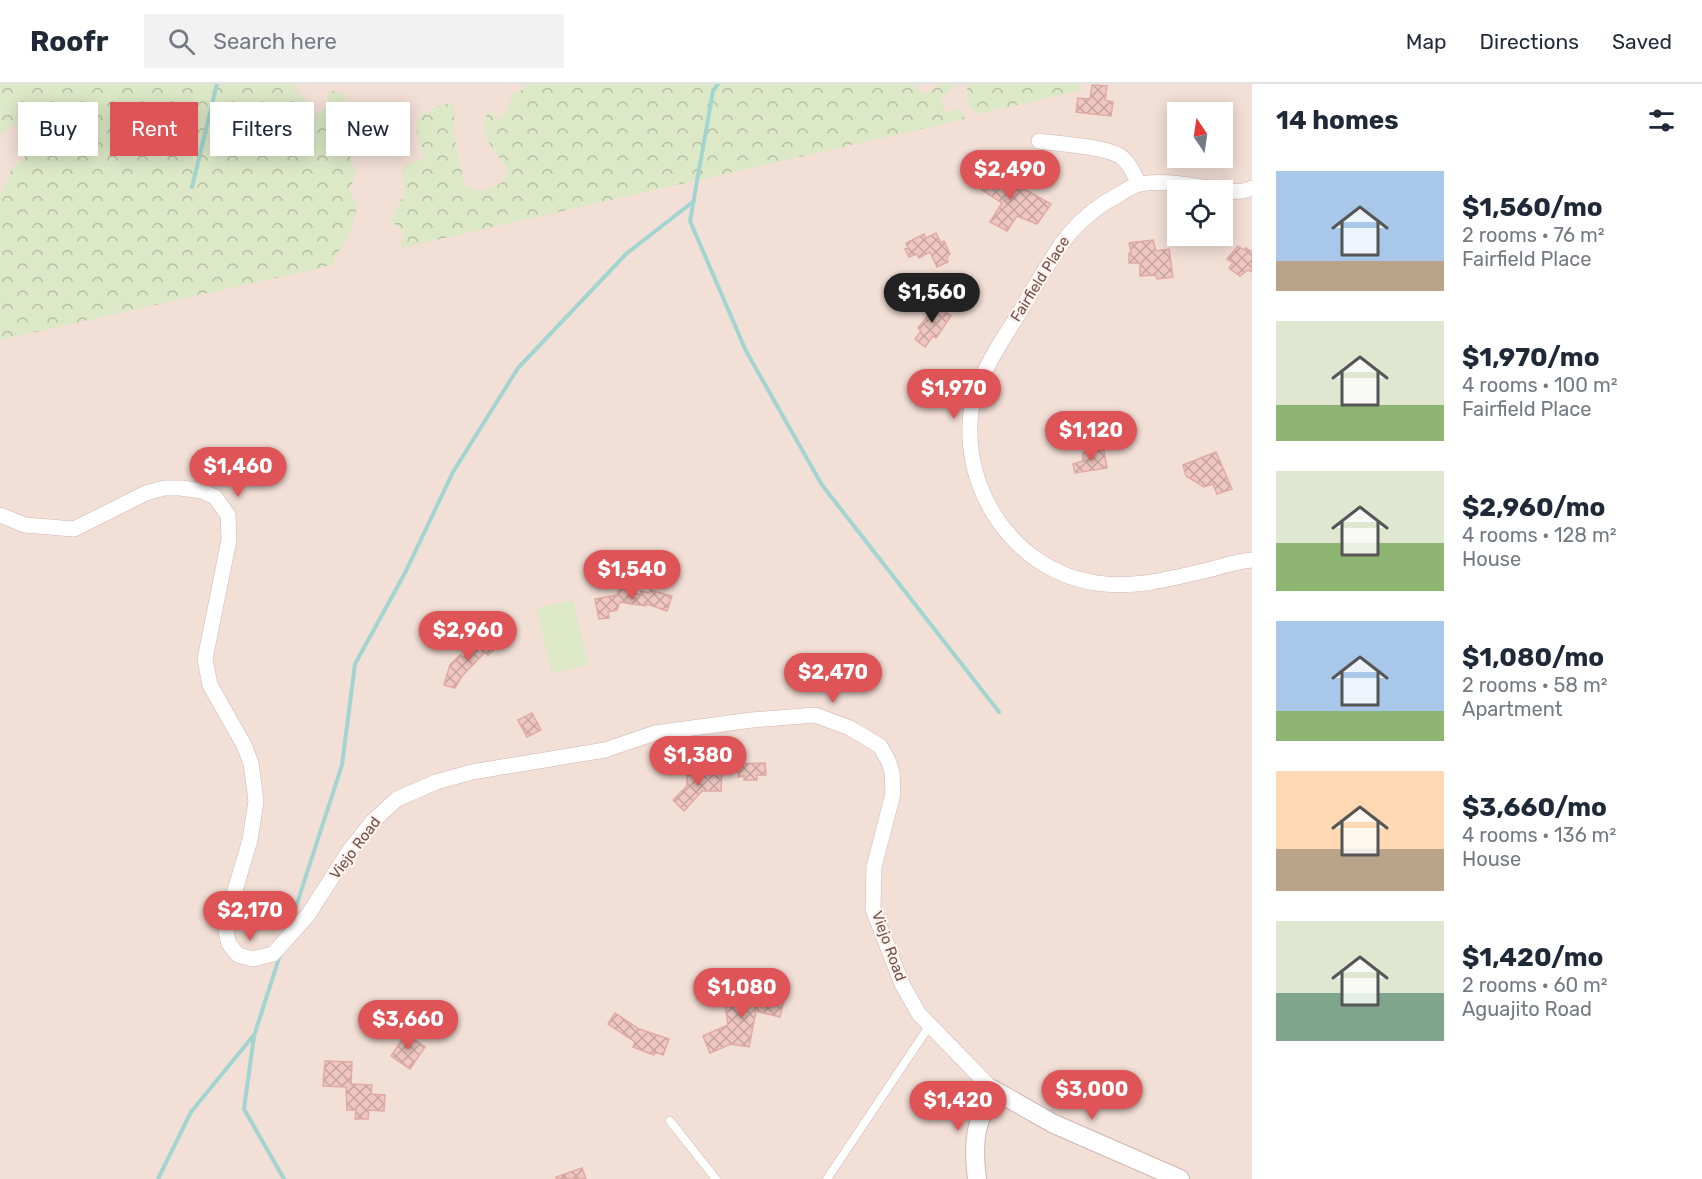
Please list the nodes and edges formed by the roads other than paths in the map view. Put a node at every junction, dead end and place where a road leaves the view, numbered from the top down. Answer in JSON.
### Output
{"nodes":[{"id":1,"x":1039,"y":141,"type":"dead end"},
{"id":2,"x":1139,"y":183,"type":"junction"},
{"id":3,"x":1167,"y":184,"type":"edge"},
{"id":4,"x":1252,"y":188,"type":"edge"},
{"id":5,"x":1233,"y":192,"type":"edge"},
{"id":6,"x":0,"y":515,"type":"edge"},
{"id":7,"x":1252,"y":560,"type":"edge"},
{"id":8,"x":930,"y":1025,"type":"junction"},
{"id":9,"x":992,"y":1089,"type":"junction"},
{"id":10,"x":670,"y":1121,"type":"dead end"},
{"id":11,"x":716,"y":1179,"type":"edge"},
{"id":12,"x":827,"y":1179,"type":"edge"},
{"id":13,"x":977,"y":1179,"type":"edge"},
{"id":14,"x":1180,"y":1179,"type":"edge"}],
"edges":[{"from":1,"to":2,"type":"street"},
{"from":2,"to":3,"type":"street"},
{"from":2,"to":7,"type":"street","name":"Fairfield Place"},
{"from":4,"to":5,"type":"street"},
{"from":6,"to":8,"type":"street","name":"Viejo Road"},
{"from":8,"to":9,"type":"street","name":"Viejo Road"},
{"from":8,"to":12,"type":"lane"},
{"from":9,"to":13,"type":"street"},
{"from":9,"to":14,"type":"street"},
{"from":10,"to":11,"type":"lane"}]}
